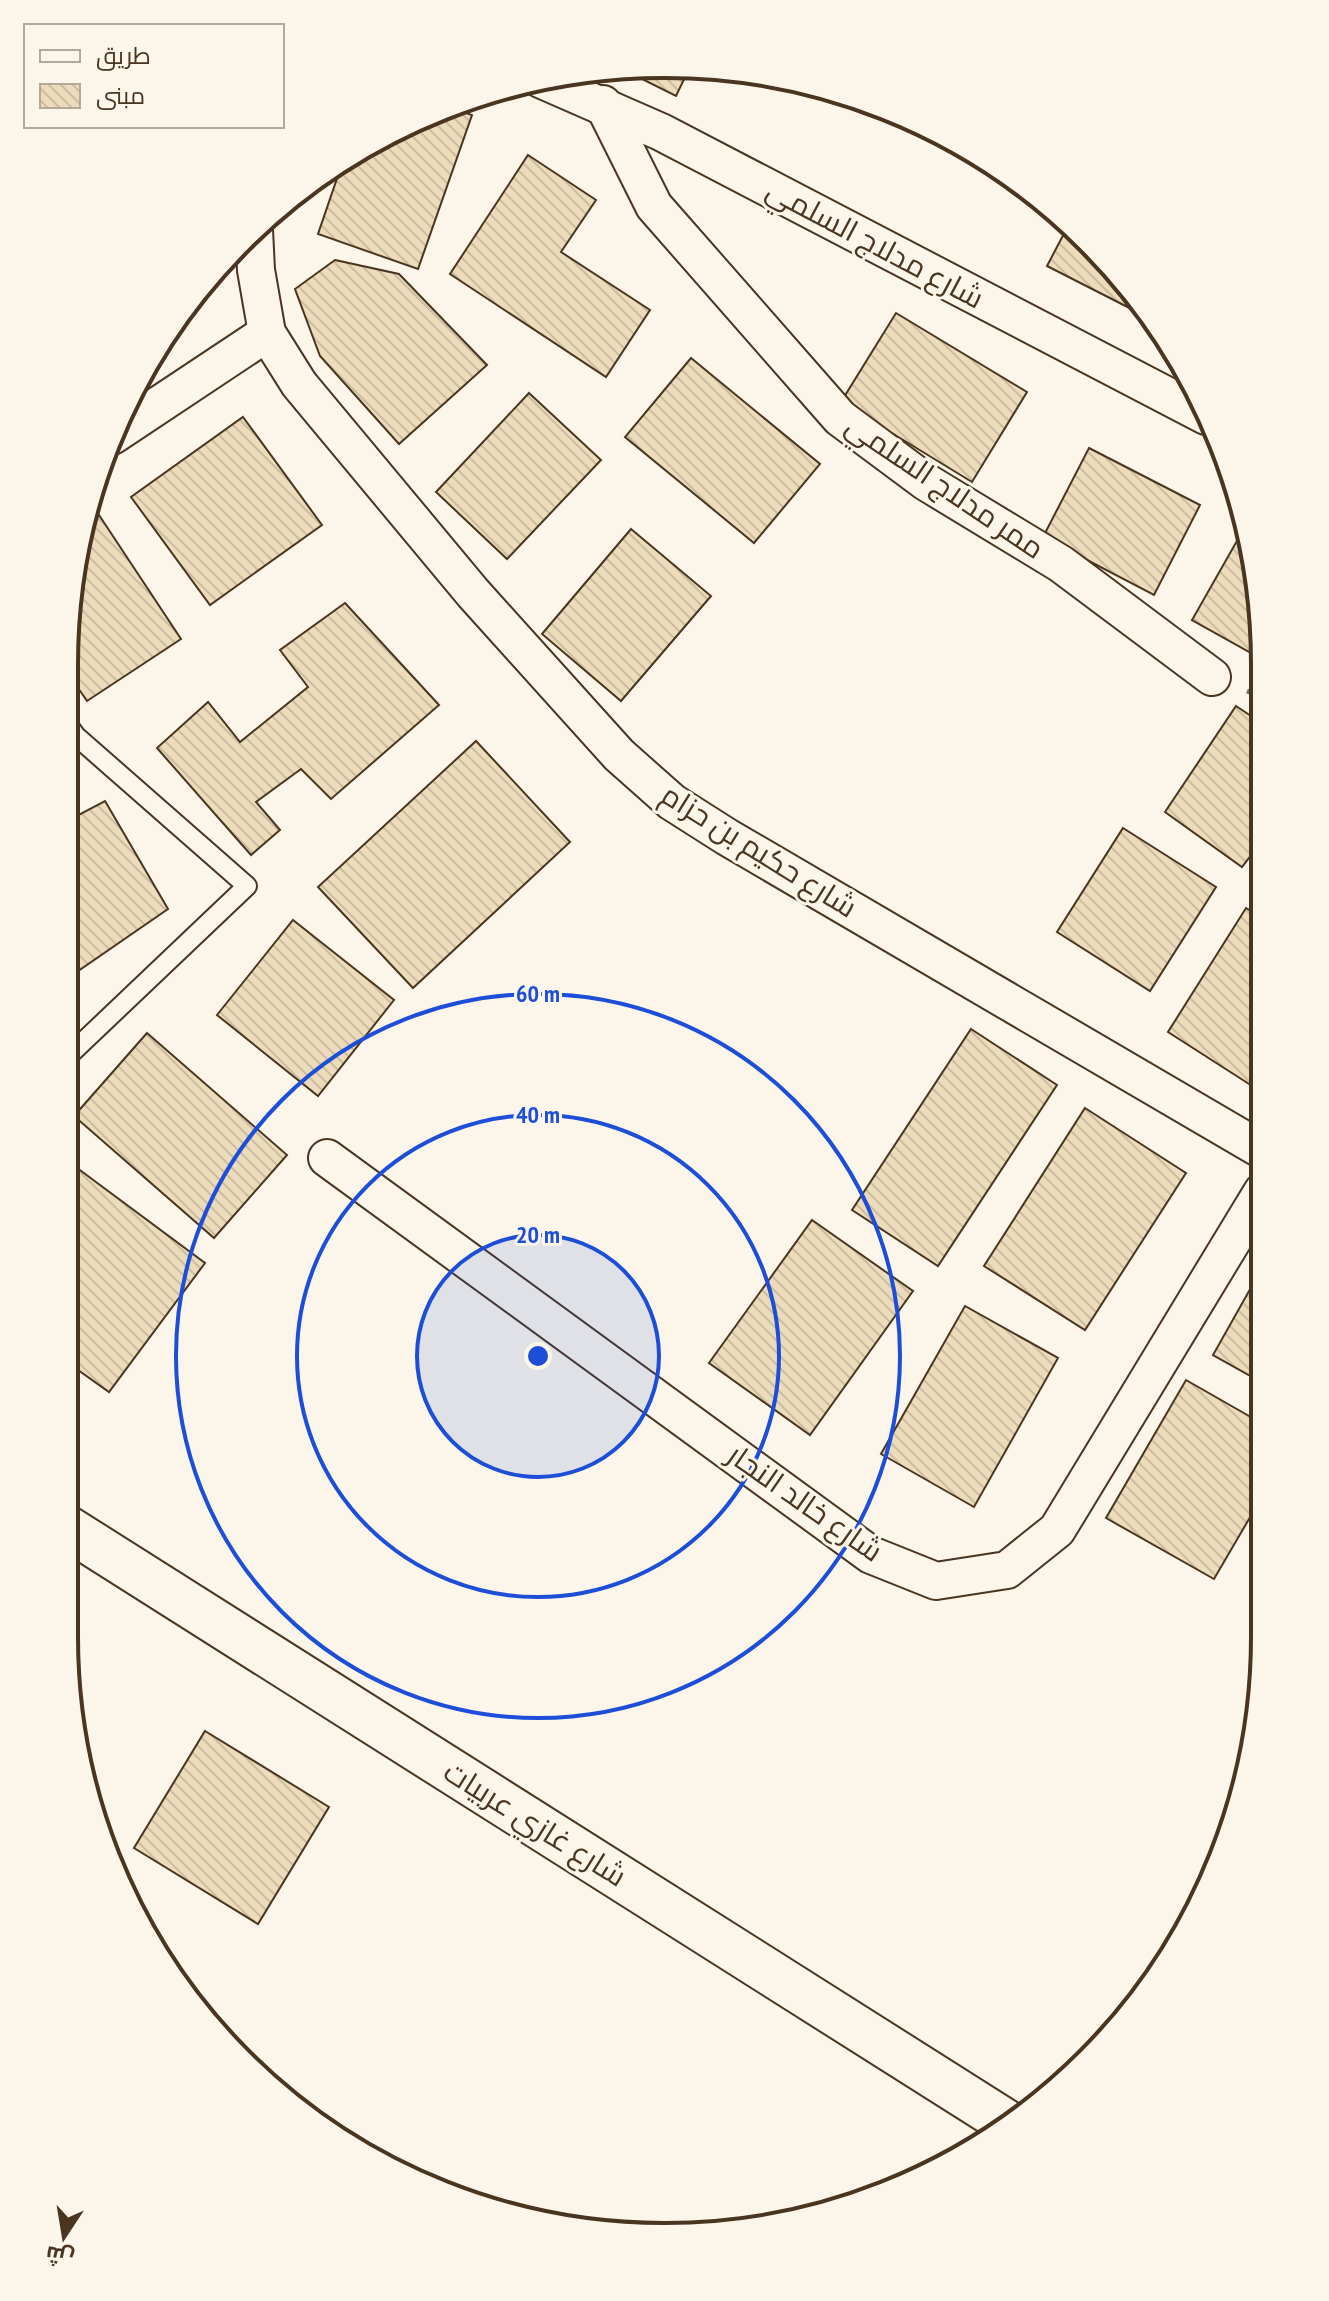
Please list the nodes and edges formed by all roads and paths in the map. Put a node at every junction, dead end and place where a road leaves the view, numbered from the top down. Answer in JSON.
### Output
{"nodes":[{"id":1,"x":561,"y":87,"type":"edge"},
{"id":2,"x":603,"y":104,"type":"junction"},
{"id":3,"x":255,"y":246,"type":"edge"},
{"id":4,"x":267,"y":333,"type":"junction"},
{"id":5,"x":1193,"y":409,"type":"edge"},
{"id":6,"x":130,"y":424,"type":"edge"},
{"id":7,"x":1212,"y":677,"type":"dead end"},
{"id":8,"x":78,"y":738,"type":"edge"},
{"id":9,"x":78,"y":1047,"type":"edge"},
{"id":10,"x":1251,"y":1144,"type":"edge"},
{"id":11,"x":327,"y":1158,"type":"dead end"},
{"id":12,"x":1251,"y":1210,"type":"edge"},
{"id":13,"x":78,"y":1535,"type":"edge"},
{"id":14,"x":999,"y":2118,"type":"edge"}],
"edges":[{"from":1,"to":2,"type":"street","name":"شارع مدلاج السلمي"},
{"from":2,"to":5,"type":"street","name":"شارع مدلاج السلمي"},
{"from":2,"to":7,"type":"street","name":"ممر مدلاج السلمي"},
{"from":3,"to":4,"type":"street","name":"شارع حكيم بن حزام"},
{"from":4,"to":6,"type":"street"},
{"from":4,"to":10,"type":"street","name":"شارع حكيم بن حزام"},
{"from":8,"to":9,"type":"lane"},
{"from":11,"to":12,"type":"street","name":"شارع خالد النجار"},
{"from":13,"to":14,"type":"street","name":"شارع غازي عربيات"}]}
